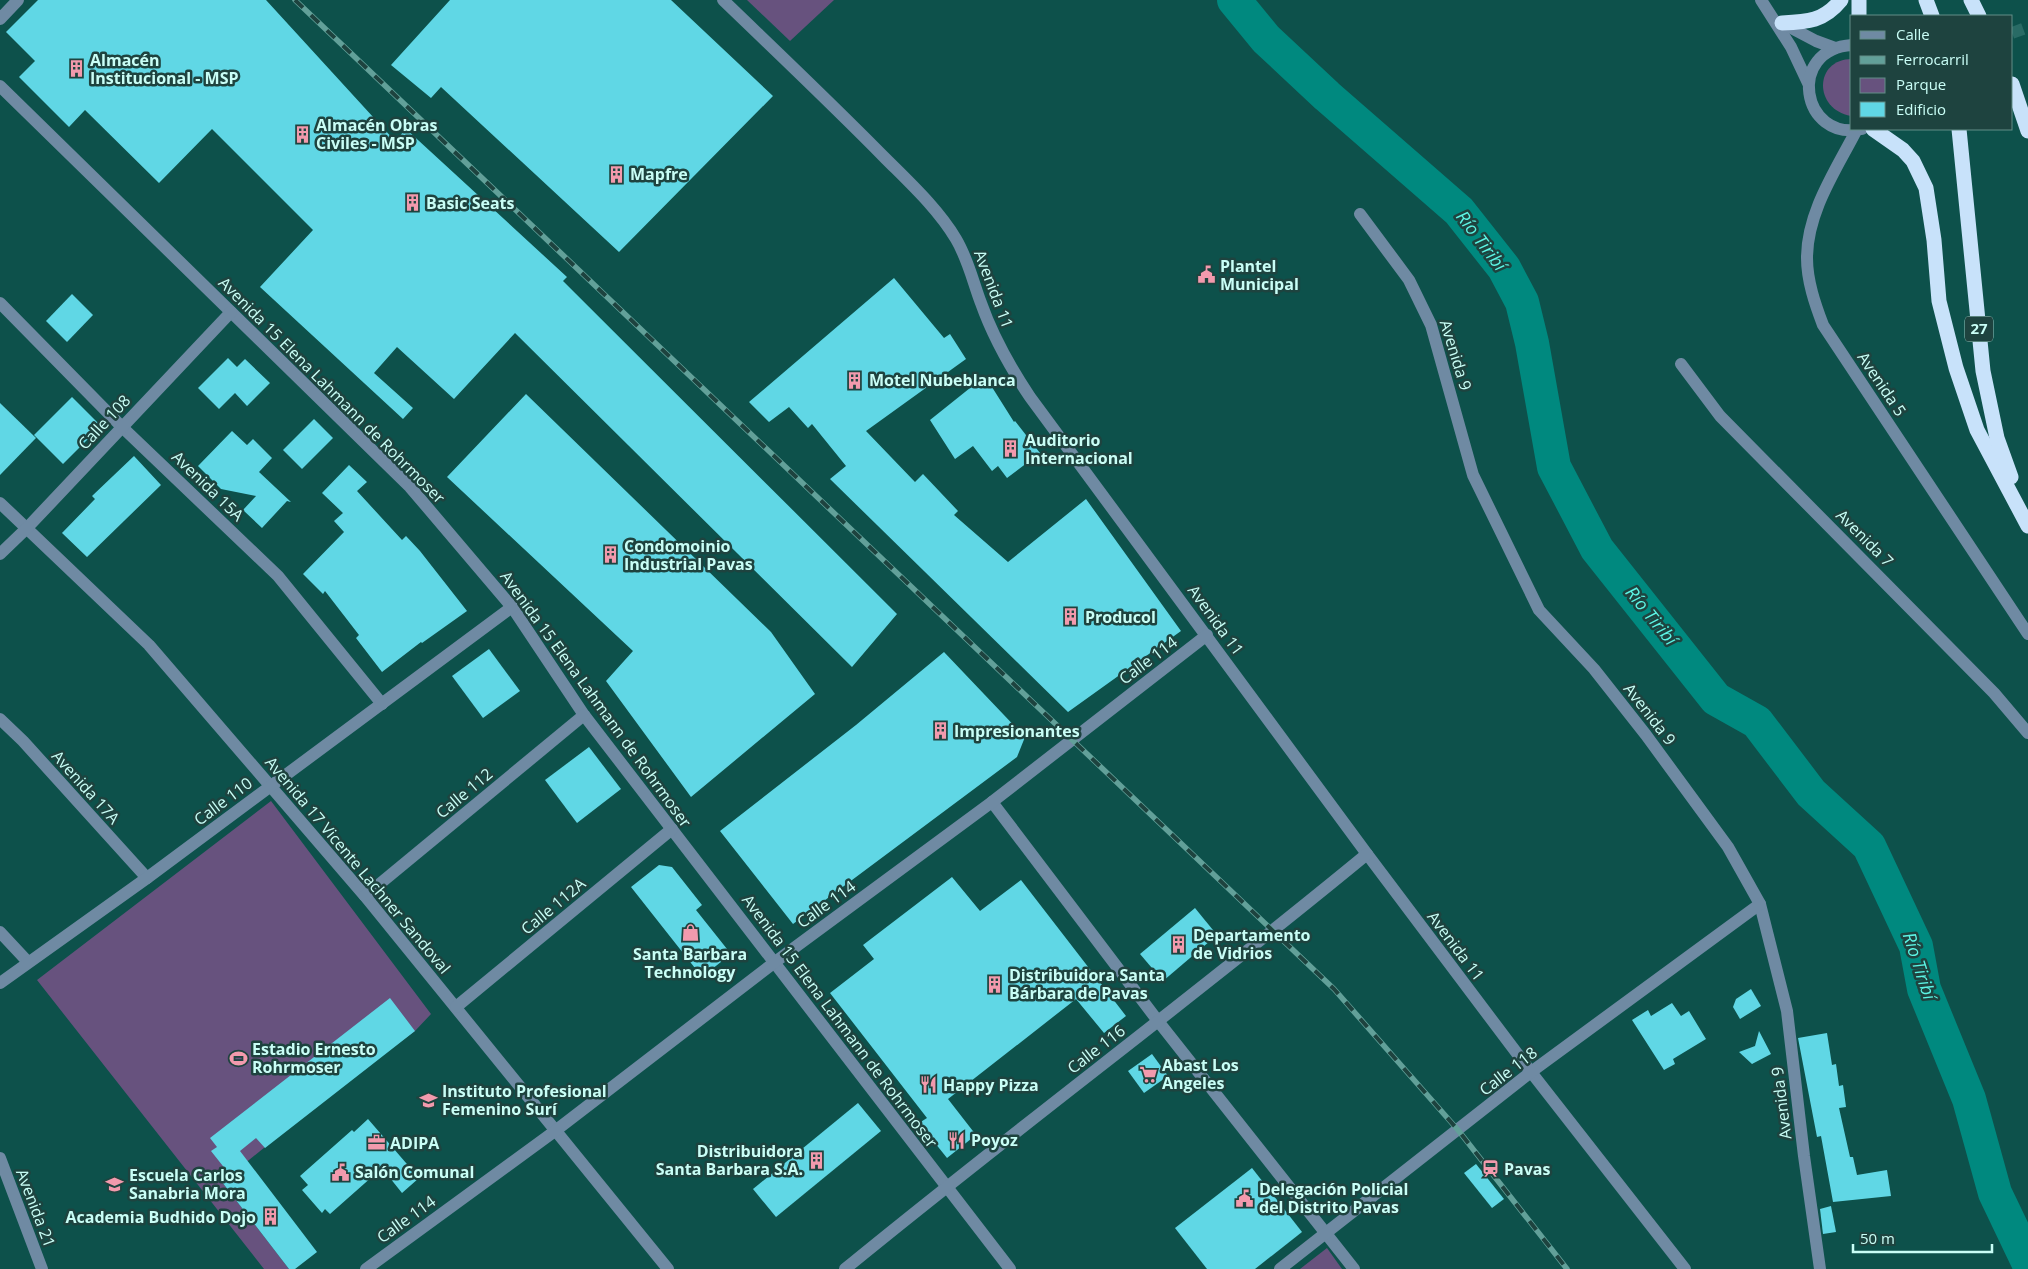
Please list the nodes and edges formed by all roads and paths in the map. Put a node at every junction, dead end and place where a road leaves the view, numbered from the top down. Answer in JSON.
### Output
{"nodes":[{"id":1,"x":18,"y":0,"type":"edge"},
{"id":2,"x":723,"y":0,"type":"edge"},
{"id":3,"x":1761,"y":0,"type":"edge"},
{"id":4,"x":1841,"y":0,"type":"edge"},
{"id":5,"x":1859,"y":0,"type":"edge"},
{"id":6,"x":1926,"y":0,"type":"edge"},
{"id":7,"x":1971,"y":0,"type":"edge"},
{"id":8,"x":1768,"y":13,"type":"junction"},
{"id":9,"x":1859,"y":15,"type":"edge"},
{"id":10,"x":1932,"y":15,"type":"edge"},
{"id":11,"x":1978,"y":15,"type":"edge"},
{"id":12,"x":0,"y":19,"type":"edge"},
{"id":13,"x":1782,"y":23,"type":"junction"},
{"id":14,"x":1850,"y":45,"type":"edge"},
{"id":15,"x":1835,"y":48,"type":"junction"},
{"id":16,"x":1808,"y":83,"type":"junction"},
{"id":17,"x":0,"y":86,"type":"edge"},
{"id":18,"x":2013,"y":87,"type":"edge"},
{"id":19,"x":1850,"y":129,"type":"edge"},
{"id":20,"x":1860,"y":130,"type":"edge"},
{"id":21,"x":1874,"y":130,"type":"edge"},
{"id":22,"x":1959,"y":130,"type":"edge"},
{"id":23,"x":2028,"y":131,"type":"edge"},
{"id":24,"x":1360,"y":214,"type":"dead end"},
{"id":25,"x":0,"y":303,"type":"edge"},
{"id":26,"x":231,"y":312,"type":"junction"},
{"id":27,"x":1681,"y":364,"type":"dead end"},
{"id":28,"x":122,"y":427,"type":"junction"},
{"id":29,"x":0,"y":503,"type":"edge"},
{"id":30,"x":2028,"y":525,"type":"edge"},
{"id":31,"x":27,"y":528,"type":"junction"},
{"id":32,"x":0,"y":554,"type":"edge"},
{"id":33,"x":512,"y":607,"type":"junction"},
{"id":34,"x":2028,"y":634,"type":"edge"},
{"id":35,"x":1207,"y":635,"type":"junction"},
{"id":36,"x":382,"y":704,"type":"junction"},
{"id":37,"x":584,"y":715,"type":"junction"},
{"id":38,"x":0,"y":719,"type":"edge"},
{"id":39,"x":2028,"y":733,"type":"edge"},
{"id":40,"x":270,"y":786,"type":"junction"},
{"id":41,"x":992,"y":802,"type":"junction"},
{"id":42,"x":672,"y":829,"type":"junction"},
{"id":43,"x":1367,"y":854,"type":"junction"},
{"id":44,"x":147,"y":878,"type":"junction"},
{"id":45,"x":365,"y":896,"type":"junction"},
{"id":46,"x":1760,"y":904,"type":"junction"},
{"id":47,"x":0,"y":932,"type":"edge"},
{"id":48,"x":28,"y":962,"type":"junction"},
{"id":49,"x":775,"y":962,"type":"junction"},
{"id":50,"x":0,"y":983,"type":"edge"},
{"id":51,"x":456,"y":1007,"type":"junction"},
{"id":52,"x":1158,"y":1021,"type":"junction"},
{"id":53,"x":1531,"y":1072,"type":"junction"},
{"id":54,"x":555,"y":1131,"type":"junction"},
{"id":55,"x":0,"y":1158,"type":"edge"},
{"id":56,"x":946,"y":1186,"type":"junction"},
{"id":57,"x":1327,"y":1233,"type":"junction"},
{"id":58,"x":42,"y":1269,"type":"edge"},
{"id":59,"x":366,"y":1269,"type":"edge"},
{"id":60,"x":668,"y":1269,"type":"edge"},
{"id":61,"x":845,"y":1269,"type":"edge"},
{"id":62,"x":1010,"y":1269,"type":"edge"},
{"id":63,"x":1280,"y":1269,"type":"edge"},
{"id":64,"x":1354,"y":1269,"type":"edge"},
{"id":65,"x":1684,"y":1269,"type":"edge"},
{"id":66,"x":1820,"y":1269,"type":"edge"}],
"edges":[{"from":1,"to":12,"type":"street"},
{"from":2,"to":35,"type":"street","name":"Avenida 11"},
{"from":3,"to":8,"type":"street"},
{"from":4,"to":13,"type":"highway"},
{"from":5,"to":9,"type":"highway"},
{"from":6,"to":10,"type":"highway"},
{"from":7,"to":11,"type":"highway"},
{"from":8,"to":13,"type":"street"},
{"from":8,"to":16,"type":"street"},
{"from":13,"to":15,"type":"street"},
{"from":14,"to":15,"type":"street"},
{"from":15,"to":16,"type":"street"},
{"from":16,"to":19,"type":"street"},
{"from":17,"to":26,"type":"street","name":"Avenida 15 Elena Lahmann de Rohrmoser"},
{"from":18,"to":23,"type":"highway"},
{"from":20,"to":34,"type":"street","name":"Avenida 5"},
{"from":21,"to":30,"type":"highway"},
{"from":22,"to":30,"type":"highway","number":"27"},
{"from":24,"to":46,"type":"street","name":"Avenida 9"},
{"from":25,"to":28,"type":"street","name":"Avenida 15A"},
{"from":26,"to":28,"type":"street","name":"Calle 108"},
{"from":26,"to":33,"type":"street","name":"Avenida 15 Elena Lahmann de Rohrmoser"},
{"from":27,"to":39,"type":"street","name":"Avenida 7"},
{"from":28,"to":31,"type":"street","name":"Calle 108"},
{"from":28,"to":36,"type":"street","name":"Avenida 15A"},
{"from":29,"to":31,"type":"street","name":"Avenida 17 Vicente Lachner Sandoval"},
{"from":31,"to":32,"type":"street","name":"Calle 108"},
{"from":31,"to":40,"type":"street","name":"Avenida 17 Vicente Lachner Sandoval"},
{"from":33,"to":36,"type":"street","name":"Calle 110"},
{"from":33,"to":37,"type":"street","name":"Avenida 15 Elena Lahmann de Rohrmoser"},
{"from":35,"to":41,"type":"street","name":"Calle 114"},
{"from":35,"to":43,"type":"street","name":"Avenida 11"},
{"from":36,"to":40,"type":"street","name":"Calle 110"},
{"from":37,"to":42,"type":"street","name":"Avenida 15 Elena Lahmann de Rohrmoser"},
{"from":37,"to":45,"type":"street","name":"Calle 112"},
{"from":38,"to":44,"type":"street","name":"Avenida 17A"},
{"from":40,"to":44,"type":"street","name":"Calle 110"},
{"from":40,"to":45,"type":"street","name":"Avenida 17 Vicente Lachner Sandoval"},
{"from":41,"to":49,"type":"street","name":"Calle 114"},
{"from":41,"to":52,"type":"street"},
{"from":42,"to":49,"type":"street","name":"Avenida 15 Elena Lahmann de Rohrmoser"},
{"from":42,"to":51,"type":"street","name":"Calle 112A"},
{"from":43,"to":52,"type":"street","name":"Calle 116"},
{"from":43,"to":53,"type":"street","name":"Avenida 11"},
{"from":44,"to":48,"type":"street","name":"Calle 110"},
{"from":45,"to":51,"type":"street","name":"Avenida 17 Vicente Lachner Sandoval"},
{"from":46,"to":53,"type":"street","name":"Calle 118"},
{"from":46,"to":66,"type":"street","name":"Avenida 9"},
{"from":47,"to":48,"type":"street"},
{"from":48,"to":50,"type":"street","name":"Calle 110"},
{"from":49,"to":54,"type":"street","name":"Calle 114"},
{"from":49,"to":56,"type":"street","name":"Avenida 15 Elena Lahmann de Rohrmoser"},
{"from":51,"to":54,"type":"street","name":"Avenida 17 Vicente Lachner Sandoval"},
{"from":52,"to":56,"type":"street","name":"Calle 116"},
{"from":52,"to":57,"type":"street"},
{"from":53,"to":57,"type":"street","name":"Calle 118"},
{"from":53,"to":65,"type":"street","name":"Avenida 11"},
{"from":54,"to":59,"type":"street","name":"Calle 114"},
{"from":54,"to":60,"type":"street","name":"Avenida 17 Vicente Lachner Sandoval"},
{"from":55,"to":58,"type":"street","name":"Avenida 21"},
{"from":56,"to":61,"type":"street","name":"Calle 116"},
{"from":56,"to":62,"type":"street","name":"Avenida 15 Elena Lahmann de Rohrmoser"},
{"from":57,"to":63,"type":"street","name":"Calle 118"},
{"from":57,"to":64,"type":"street"}]}
